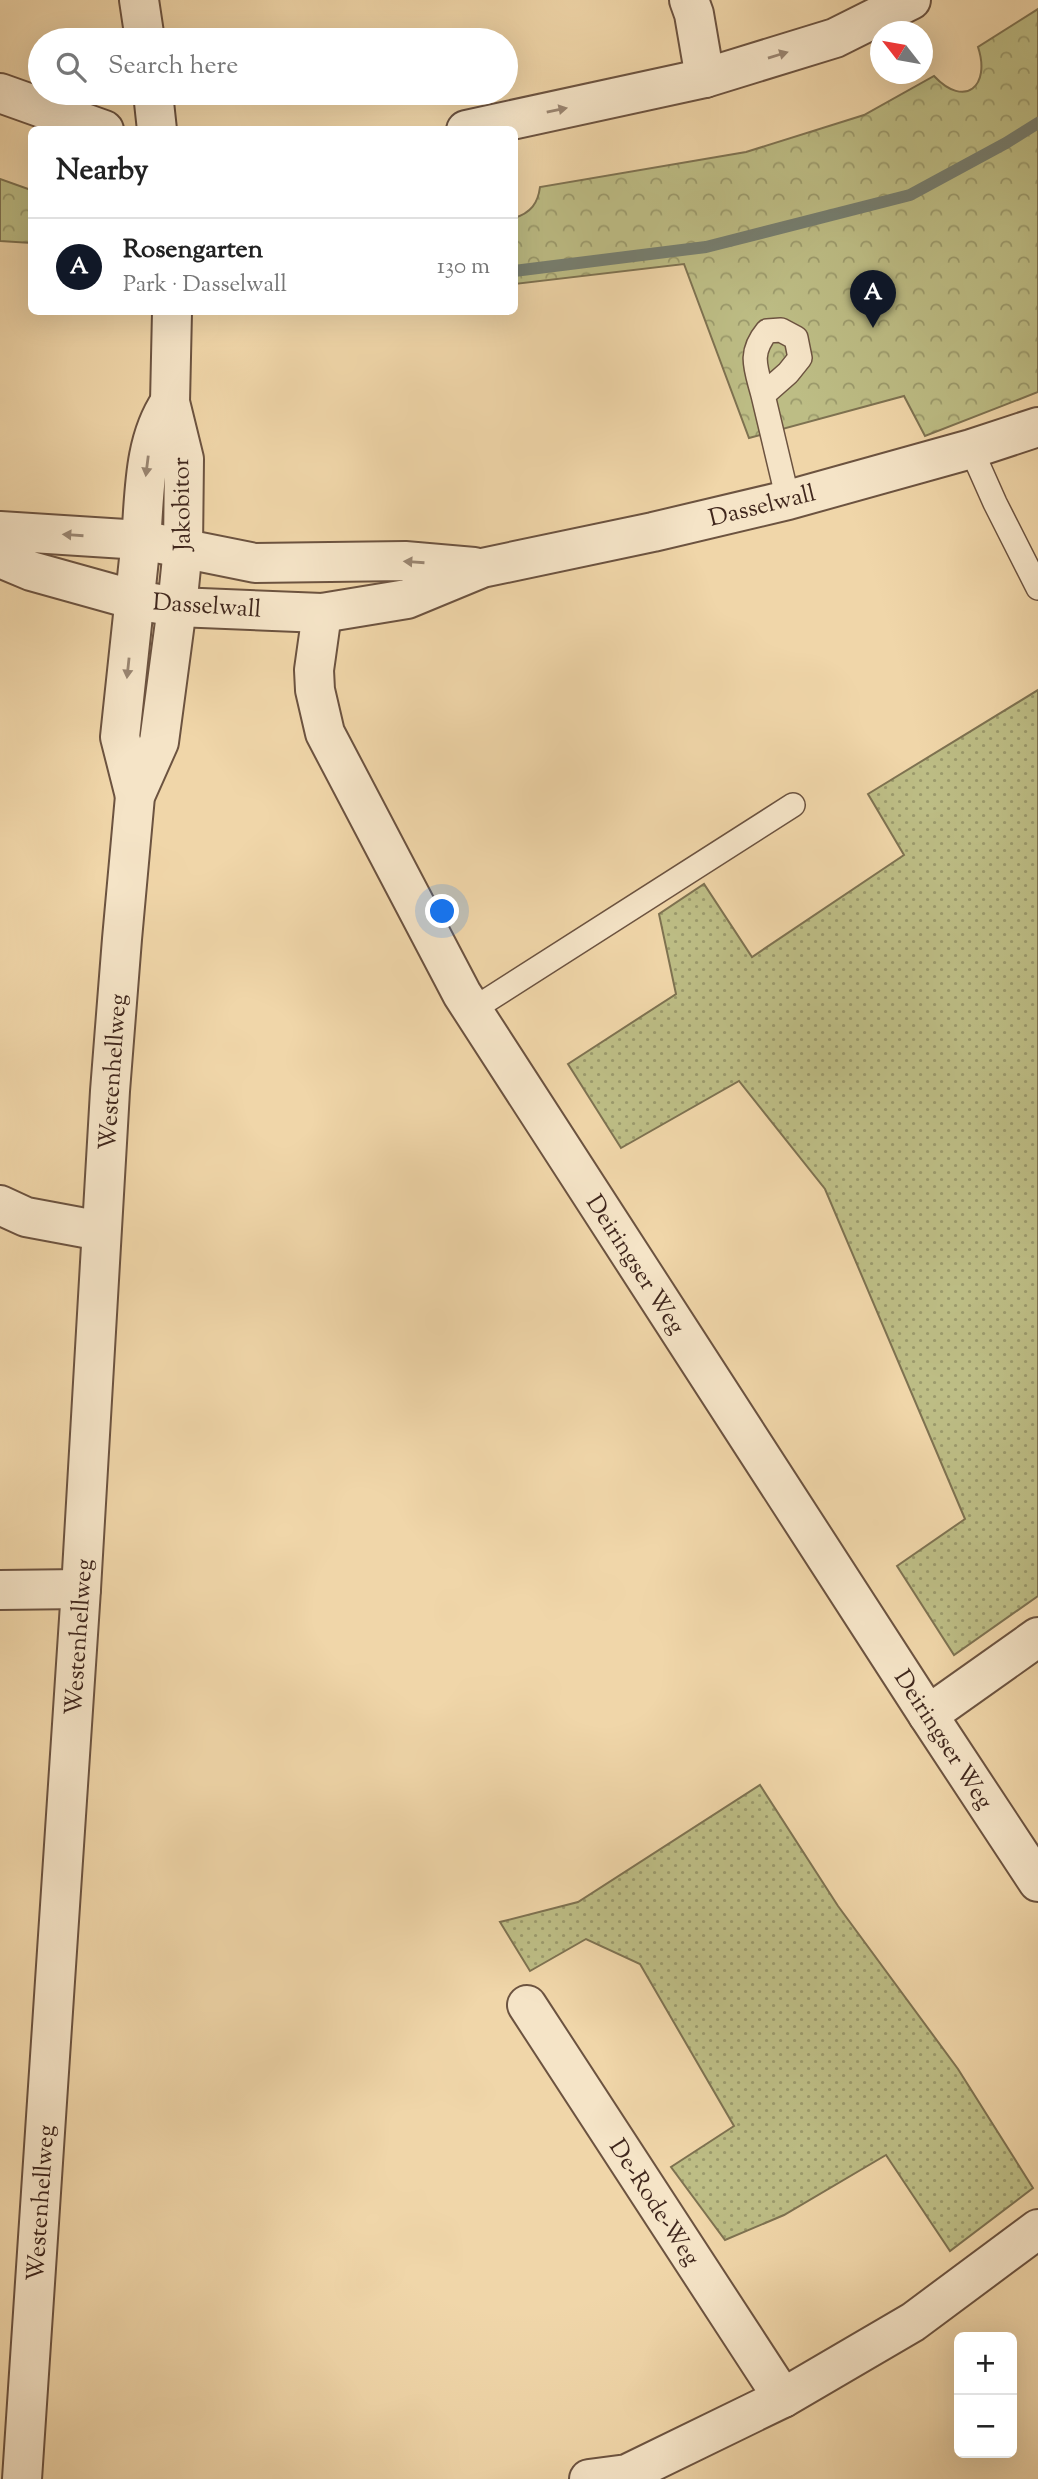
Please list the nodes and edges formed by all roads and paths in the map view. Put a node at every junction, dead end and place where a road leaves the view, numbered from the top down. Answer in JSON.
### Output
{"nodes":[{"id":1,"x":139,"y":0,"type":"edge"},
{"id":2,"x":689,"y":0,"type":"edge"},
{"id":3,"x":911,"y":0,"type":"edge"},
{"id":4,"x":143,"y":28,"type":"edge"},
{"id":5,"x":705,"y":78,"type":"junction"},
{"id":6,"x":0,"y":93,"type":"edge"},
{"id":7,"x":28,"y":103,"type":"edge"},
{"id":8,"x":34,"y":105,"type":"edge"},
{"id":9,"x":154,"y":105,"type":"edge"},
{"id":10,"x":93,"y":126,"type":"edge"},
{"id":11,"x":157,"y":126,"type":"edge"},
{"id":12,"x":484,"y":126,"type":"edge"},
{"id":13,"x":172,"y":315,"type":"edge"},
{"id":14,"x":762,"y":395,"type":"dead end"},
{"id":15,"x":170,"y":402,"type":"junction"},
{"id":16,"x":1038,"y":427,"type":"edge"},
{"id":17,"x":971,"y":449,"type":"junction"},
{"id":18,"x":788,"y":500,"type":"junction"},
{"id":19,"x":0,"y":531,"type":"edge"},
{"id":20,"x":141,"y":540,"type":"junction"},
{"id":21,"x":183,"y":548,"type":"junction"},
{"id":22,"x":0,"y":558,"type":"edge"},
{"id":23,"x":482,"y":568,"type":"junction"},
{"id":24,"x":1038,"y":588,"type":"edge"},
{"id":25,"x":135,"y":600,"type":"junction"},
{"id":26,"x":177,"y":607,"type":"junction"},
{"id":27,"x":322,"y":613,"type":"junction"},
{"id":28,"x":135,"y":796,"type":"junction"},
{"id":29,"x":793,"y":805,"type":"dead end"},
{"id":30,"x":472,"y":1010,"type":"junction"},
{"id":31,"x":0,"y":1205,"type":"edge"},
{"id":32,"x":101,"y":1231,"type":"junction"},
{"id":33,"x":81,"y":1589,"type":"junction"},
{"id":34,"x":0,"y":1590,"type":"edge"},
{"id":35,"x":1038,"y":1637,"type":"edge"},
{"id":36,"x":928,"y":1716,"type":"junction"},
{"id":37,"x":1038,"y":1882,"type":"edge"},
{"id":38,"x":527,"y":2006,"type":"dead end"},
{"id":39,"x":1038,"y":2229,"type":"edge"},
{"id":40,"x":783,"y":2399,"type":"junction"},
{"id":41,"x":22,"y":2479,"type":"edge"},
{"id":42,"x":589,"y":2479,"type":"edge"}],
"edges":[{"from":1,"to":4,"type":"street"},
{"from":2,"to":5,"type":"street"},
{"from":5,"to":3,"type":"street","one_way":true},
{"from":12,"to":5,"type":"street","one_way":true},
{"from":6,"to":7,"type":"street"},
{"from":8,"to":10,"type":"street"},
{"from":9,"to":11,"type":"street"},
{"from":13,"to":15,"type":"street","name":"Jakobitor"},
{"from":14,"to":18,"type":"lane"},
{"from":15,"to":20,"type":"street","name":"Jakobitor","one_way":true},
{"from":15,"to":21,"type":"street","name":"Jakobitor"},
{"from":16,"to":17,"type":"street","name":"Dasselwall"},
{"from":17,"to":18,"type":"street","name":"Dasselwall"},
{"from":17,"to":24,"type":"lane"},
{"from":18,"to":23,"type":"street","name":"Dasselwall"},
{"from":20,"to":19,"type":"street","name":"Dasselwall","one_way":true},
{"from":20,"to":21,"type":"street","name":"Dasselwall"},
{"from":20,"to":25,"type":"street","name":"Westenhellweg"},
{"from":23,"to":21,"type":"street","name":"Dasselwall","one_way":true},
{"from":21,"to":26,"type":"street","name":"Jakobitor"},
{"from":22,"to":25,"type":"street","name":"Dasselwall"},
{"from":23,"to":27,"type":"street","name":"Dasselwall"},
{"from":25,"to":26,"type":"street","name":"Dasselwall"},
{"from":25,"to":28,"type":"street","name":"Westenhellweg","one_way":true},
{"from":26,"to":27,"type":"street","name":"Dasselwall"},
{"from":26,"to":28,"type":"street","name":"Westenhellweg"},
{"from":27,"to":30,"type":"street","name":"Deiringser Weg"},
{"from":28,"to":32,"type":"street","name":"Westenhellweg"},
{"from":29,"to":30,"type":"lane"},
{"from":30,"to":36,"type":"street","name":"Deiringser Weg"},
{"from":31,"to":32,"type":"street"},
{"from":32,"to":33,"type":"street","name":"Westenhellweg"},
{"from":33,"to":34,"type":"street"},
{"from":33,"to":41,"type":"street","name":"Westenhellweg"},
{"from":35,"to":36,"type":"street"},
{"from":36,"to":37,"type":"street","name":"Deiringser Weg"},
{"from":38,"to":40,"type":"street","name":"De-Rode-Weg"},
{"from":39,"to":40,"type":"street"},
{"from":40,"to":42,"type":"street"}]}
